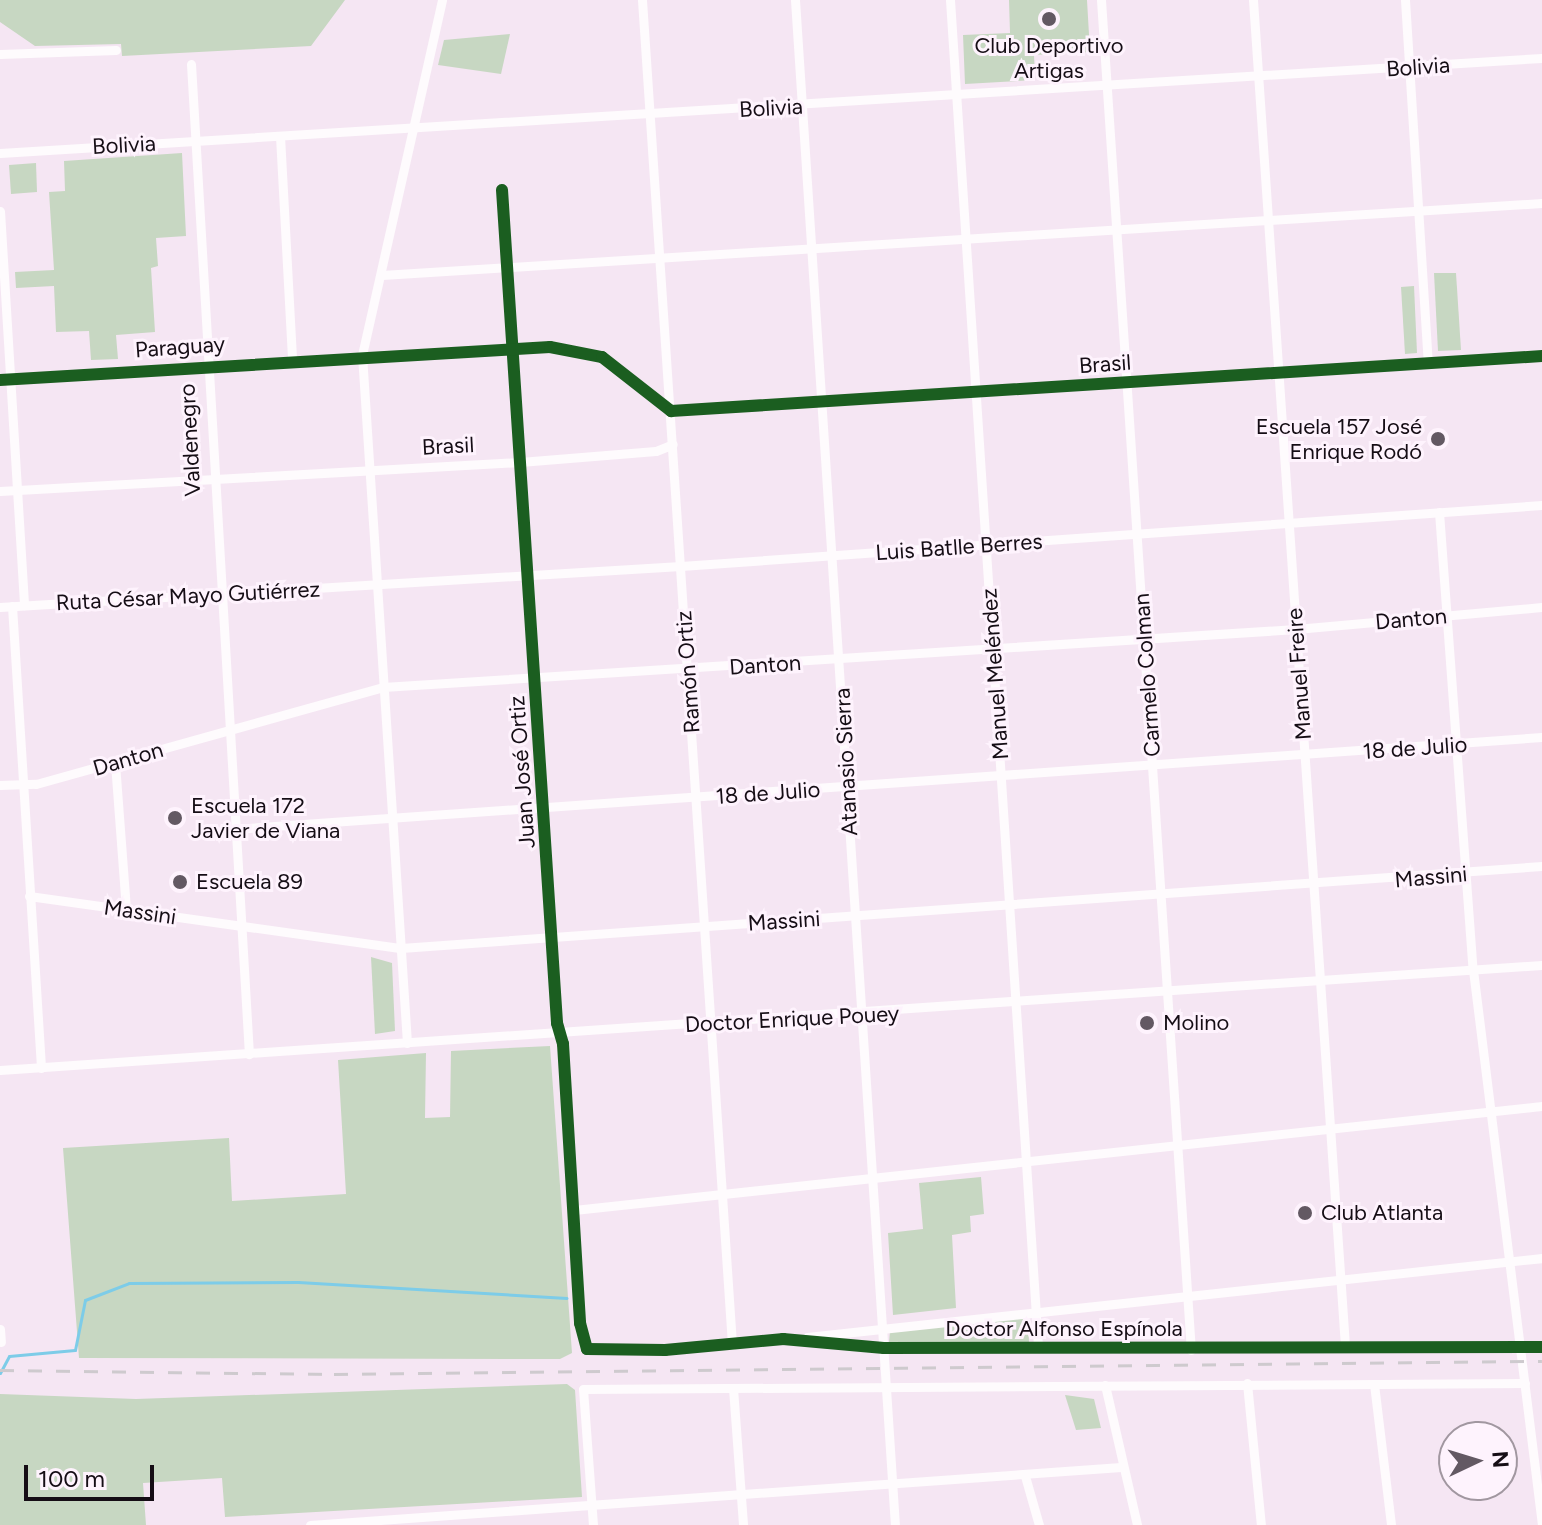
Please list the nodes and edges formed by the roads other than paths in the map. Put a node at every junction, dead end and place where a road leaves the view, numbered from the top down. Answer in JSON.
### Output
{"nodes":[{"id":1,"x":442,"y":0,"type":"edge"},
{"id":2,"x":642,"y":0,"type":"edge"},
{"id":3,"x":795,"y":0,"type":"edge"},
{"id":4,"x":950,"y":0,"type":"edge"},
{"id":5,"x":1101,"y":0,"type":"edge"},
{"id":6,"x":1253,"y":0,"type":"edge"},
{"id":7,"x":1405,"y":0,"type":"edge"},
{"id":8,"x":116,"y":50,"type":"dead end"},
{"id":9,"x":0,"y":54,"type":"edge"},
{"id":10,"x":1542,"y":58,"type":"edge"},
{"id":11,"x":191,"y":64,"type":"dead end"},
{"id":12,"x":1410,"y":67,"type":"junction"},
{"id":13,"x":1258,"y":78,"type":"junction"},
{"id":14,"x":1107,"y":87,"type":"junction"},
{"id":15,"x":956,"y":97,"type":"junction"},
{"id":16,"x":802,"y":107,"type":"junction"},
{"id":17,"x":650,"y":115,"type":"junction"},
{"id":18,"x":415,"y":129,"type":"junction"},
{"id":19,"x":280,"y":136,"type":"junction"},
{"id":20,"x":194,"y":141,"type":"junction"},
{"id":21,"x":0,"y":153,"type":"edge"},
{"id":22,"x":502,"y":190,"type":"dead end"},
{"id":23,"x":1542,"y":203,"type":"edge"},
{"id":24,"x":0,"y":211,"type":"edge"},
{"id":25,"x":1420,"y":211,"type":"junction"},
{"id":26,"x":1269,"y":222,"type":"junction"},
{"id":27,"x":1117,"y":231,"type":"junction"},
{"id":28,"x":966,"y":241,"type":"junction"},
{"id":29,"x":812,"y":252,"type":"junction"},
{"id":30,"x":661,"y":262,"type":"junction"},
{"id":31,"x":508,"y":269,"type":"junction"},
{"id":32,"x":382,"y":275,"type":"junction"},
{"id":33,"x":513,"y":347,"type":"junction"},
{"id":34,"x":362,"y":355,"type":"junction"},
{"id":35,"x":1542,"y":356,"type":"edge"},
{"id":36,"x":292,"y":359,"type":"junction"},
{"id":37,"x":1428,"y":362,"type":"junction"},
{"id":38,"x":206,"y":364,"type":"junction"},
{"id":39,"x":1279,"y":373,"type":"junction"},
{"id":40,"x":6,"y":380,"type":"edge"},
{"id":41,"x":1128,"y":382,"type":"junction"},
{"id":42,"x":975,"y":392,"type":"junction"},
{"id":43,"x":821,"y":403,"type":"junction"},
{"id":44,"x":671,"y":411,"type":"junction"},
{"id":45,"x":673,"y":444,"type":"junction"},
{"id":46,"x":520,"y":462,"type":"junction"},
{"id":47,"x":369,"y":471,"type":"junction"},
{"id":48,"x":213,"y":480,"type":"junction"},
{"id":49,"x":19,"y":490,"type":"junction"},
{"id":50,"x":0,"y":491,"type":"edge"},
{"id":51,"x":1542,"y":505,"type":"edge"},
{"id":52,"x":1439,"y":512,"type":"junction"},
{"id":53,"x":1290,"y":523,"type":"junction"},
{"id":54,"x":1137,"y":534,"type":"junction"},
{"id":55,"x":986,"y":546,"type":"junction"},
{"id":56,"x":833,"y":556,"type":"junction"},
{"id":57,"x":681,"y":566,"type":"junction"},
{"id":58,"x":528,"y":576,"type":"junction"},
{"id":59,"x":375,"y":586,"type":"junction"},
{"id":60,"x":219,"y":593,"type":"junction"},
{"id":61,"x":24,"y":605,"type":"junction"},
{"id":62,"x":12,"y":606,"type":"junction"},
{"id":63,"x":0,"y":607,"type":"edge"},
{"id":64,"x":1542,"y":607,"type":"edge"},
{"id":65,"x":1446,"y":617,"type":"junction"},
{"id":66,"x":1296,"y":629,"type":"junction"},
{"id":67,"x":1144,"y":638,"type":"junction"},
{"id":68,"x":993,"y":648,"type":"junction"},
{"id":69,"x":840,"y":660,"type":"junction"},
{"id":70,"x":688,"y":669,"type":"junction"},
{"id":71,"x":536,"y":679,"type":"junction"},
{"id":72,"x":383,"y":687,"type":"junction"},
{"id":73,"x":227,"y":730,"type":"junction"},
{"id":74,"x":1542,"y":737,"type":"edge"},
{"id":75,"x":1456,"y":746,"type":"junction"},
{"id":76,"x":1305,"y":757,"type":"junction"},
{"id":77,"x":115,"y":763,"type":"junction"},
{"id":78,"x":1154,"y":766,"type":"junction"},
{"id":79,"x":1001,"y":777,"type":"junction"},
{"id":80,"x":22,"y":783,"type":"junction"},
{"id":81,"x":0,"y":785,"type":"edge"},
{"id":82,"x":846,"y":788,"type":"junction"},
{"id":83,"x":696,"y":797,"type":"junction"},
{"id":84,"x":544,"y":807,"type":"junction"},
{"id":85,"x":394,"y":818,"type":"junction"},
{"id":86,"x":233,"y":829,"type":"junction"},
{"id":87,"x":1542,"y":866,"type":"edge"},
{"id":88,"x":1465,"y":875,"type":"junction"},
{"id":89,"x":1313,"y":886,"type":"junction"},
{"id":90,"x":1162,"y":895,"type":"junction"},
{"id":91,"x":29,"y":896,"type":"junction"},
{"id":92,"x":1009,"y":907,"type":"junction"},
{"id":93,"x":126,"y":911,"type":"junction"},
{"id":94,"x":855,"y":916,"type":"junction"},
{"id":95,"x":241,"y":925,"type":"junction"},
{"id":96,"x":704,"y":927,"type":"junction"},
{"id":97,"x":552,"y":936,"type":"junction"},
{"id":98,"x":401,"y":948,"type":"junction"},
{"id":99,"x":1542,"y":965,"type":"edge"},
{"id":100,"x":1473,"y":970,"type":"junction"},
{"id":101,"x":1320,"y":981,"type":"junction"},
{"id":102,"x":1167,"y":994,"type":"junction"},
{"id":103,"x":1016,"y":1004,"type":"junction"},
{"id":104,"x":862,"y":1015,"type":"junction"},
{"id":105,"x":711,"y":1023,"type":"junction"},
{"id":106,"x":560,"y":1033,"type":"junction"},
{"id":107,"x":407,"y":1043,"type":"junction"},
{"id":108,"x":249,"y":1054,"type":"junction"},
{"id":109,"x":41,"y":1068,"type":"junction"},
{"id":110,"x":0,"y":1070,"type":"edge"},
{"id":111,"x":1542,"y":1106,"type":"edge"},
{"id":112,"x":1491,"y":1111,"type":"junction"},
{"id":113,"x":1330,"y":1129,"type":"junction"},
{"id":114,"x":1178,"y":1145,"type":"junction"},
{"id":115,"x":1026,"y":1161,"type":"junction"},
{"id":116,"x":873,"y":1178,"type":"junction"},
{"id":117,"x":722,"y":1194,"type":"junction"},
{"id":118,"x":574,"y":1210,"type":"junction"},
{"id":119,"x":1542,"y":1258,"type":"edge"},
{"id":120,"x":1508,"y":1262,"type":"junction"},
{"id":121,"x":1341,"y":1279,"type":"junction"},
{"id":122,"x":1187,"y":1295,"type":"junction"},
{"id":123,"x":1036,"y":1310,"type":"junction"},
{"id":124,"x":0,"y":1329,"type":"edge"},
{"id":125,"x":883,"y":1329,"type":"junction"},
{"id":126,"x":783,"y":1339,"type":"junction"},
{"id":127,"x":1,"y":1342,"type":"edge"},
{"id":128,"x":732,"y":1345,"type":"junction"},
{"id":129,"x":1345,"y":1347,"type":"junction"},
{"id":130,"x":1542,"y":1347,"type":"edge"},
{"id":131,"x":884,"y":1348,"type":"junction"},
{"id":132,"x":1038,"y":1348,"type":"junction"},
{"id":133,"x":1518,"y":1348,"type":"junction"},
{"id":134,"x":587,"y":1349,"type":"joint"},
{"id":135,"x":1191,"y":1350,"type":"junction"},
{"id":136,"x":1247,"y":1383,"type":"junction"},
{"id":137,"x":1525,"y":1383,"type":"junction"},
{"id":138,"x":1374,"y":1384,"type":"junction"},
{"id":139,"x":1105,"y":1385,"type":"junction"},
{"id":140,"x":733,"y":1388,"type":"junction"},
{"id":141,"x":886,"y":1388,"type":"junction"},
{"id":142,"x":1121,"y":1467,"type":"junction"},
{"id":143,"x":1025,"y":1476,"type":"junction"},
{"id":144,"x":892,"y":1485,"type":"junction"},
{"id":145,"x":741,"y":1495,"type":"junction"},
{"id":146,"x":592,"y":1504,"type":"junction"},
{"id":147,"x":435,"y":1521,"type":"edge"},
{"id":148,"x":1542,"y":1524,"type":"edge"},
{"id":149,"x":310,"y":1525,"type":"edge"},
{"id":150,"x":593,"y":1525,"type":"edge"},
{"id":151,"x":743,"y":1525,"type":"edge"},
{"id":152,"x":895,"y":1525,"type":"edge"},
{"id":153,"x":1039,"y":1525,"type":"edge"},
{"id":154,"x":1137,"y":1525,"type":"edge"},
{"id":155,"x":1261,"y":1525,"type":"edge"},
{"id":156,"x":1391,"y":1525,"type":"edge"},
{"id":157,"x":1530,"y":1525,"type":"edge"}],
"edges":[{"from":1,"to":18,"type":"street"},
{"from":2,"to":17,"type":"street","name":"Ramón Ortiz"},
{"from":3,"to":16,"type":"street","name":"Atanasio Sierra"},
{"from":4,"to":15,"type":"street","name":"Manuel Meléndez"},
{"from":5,"to":14,"type":"street","name":"Carmelo Colman"},
{"from":6,"to":13,"type":"street","name":"Manuel Freire"},
{"from":7,"to":12,"type":"street"},
{"from":8,"to":9,"type":"street"},
{"from":10,"to":12,"type":"street","name":"Bolivia"},
{"from":11,"to":20,"type":"street","name":"Valdenegro"},
{"from":12,"to":13,"type":"street","name":"Bolivia"},
{"from":12,"to":25,"type":"street"},
{"from":13,"to":14,"type":"street","name":"Bolivia"},
{"from":13,"to":26,"type":"street","name":"Manuel Freire"},
{"from":14,"to":15,"type":"street","name":"Bolivia"},
{"from":14,"to":27,"type":"street","name":"Carmelo Colman"},
{"from":15,"to":16,"type":"street","name":"Bolivia"},
{"from":15,"to":28,"type":"street","name":"Manuel Meléndez"},
{"from":16,"to":17,"type":"street","name":"Bolivia"},
{"from":16,"to":29,"type":"street","name":"Atanasio Sierra"},
{"from":17,"to":18,"type":"street","name":"Bolivia"},
{"from":17,"to":30,"type":"street","name":"Ramón Ortiz"},
{"from":18,"to":19,"type":"street","name":"Bolivia"},
{"from":18,"to":32,"type":"street"},
{"from":19,"to":20,"type":"street","name":"Bolivia"},
{"from":19,"to":36,"type":"street"},
{"from":20,"to":21,"type":"street","name":"Bolivia"},
{"from":20,"to":38,"type":"street","name":"Valdenegro"},
{"from":22,"to":31,"type":"street","name":"Juan José Ortiz"},
{"from":23,"to":25,"type":"street"},
{"from":24,"to":40,"type":"street"},
{"from":25,"to":26,"type":"street"},
{"from":25,"to":37,"type":"street"},
{"from":26,"to":27,"type":"street"},
{"from":26,"to":39,"type":"street","name":"Manuel Freire"},
{"from":27,"to":28,"type":"street"},
{"from":27,"to":41,"type":"street","name":"Carmelo Colman"},
{"from":28,"to":29,"type":"street"},
{"from":28,"to":42,"type":"street","name":"Manuel Meléndez"},
{"from":29,"to":30,"type":"street"},
{"from":29,"to":43,"type":"street","name":"Atanasio Sierra"},
{"from":30,"to":31,"type":"street"},
{"from":30,"to":44,"type":"street","name":"Ramón Ortiz"},
{"from":31,"to":32,"type":"street"},
{"from":31,"to":33,"type":"street","name":"Juan José Ortiz"},
{"from":32,"to":34,"type":"street"},
{"from":33,"to":34,"type":"street","name":"Paraguay"},
{"from":33,"to":44,"type":"street","name":"Paraguay"},
{"from":33,"to":46,"type":"street","name":"Juan José Ortiz"},
{"from":34,"to":36,"type":"street","name":"Paraguay"},
{"from":34,"to":47,"type":"street"},
{"from":35,"to":37,"type":"street","name":"Brasil"},
{"from":36,"to":38,"type":"street","name":"Paraguay"},
{"from":37,"to":39,"type":"street","name":"Brasil"},
{"from":38,"to":40,"type":"street","name":"Paraguay"},
{"from":38,"to":48,"type":"street","name":"Valdenegro"},
{"from":39,"to":41,"type":"street","name":"Brasil"},
{"from":39,"to":53,"type":"street","name":"Manuel Freire"},
{"from":40,"to":49,"type":"street"},
{"from":41,"to":42,"type":"street","name":"Brasil"},
{"from":41,"to":54,"type":"street","name":"Carmelo Colman"},
{"from":42,"to":43,"type":"street","name":"Brasil"},
{"from":42,"to":55,"type":"street","name":"Manuel Meléndez"},
{"from":43,"to":44,"type":"street","name":"Brasil"},
{"from":43,"to":56,"type":"street","name":"Atanasio Sierra"},
{"from":44,"to":45,"type":"street","name":"Ramón Ortiz"},
{"from":45,"to":46,"type":"street","name":"Brasil"},
{"from":45,"to":57,"type":"street","name":"Ramón Ortiz"},
{"from":46,"to":47,"type":"street","name":"Brasil"},
{"from":46,"to":58,"type":"street","name":"Juan José Ortiz"},
{"from":47,"to":48,"type":"street","name":"Brasil"},
{"from":47,"to":59,"type":"street"},
{"from":48,"to":49,"type":"street","name":"Brasil"},
{"from":48,"to":60,"type":"street","name":"Valdenegro"},
{"from":49,"to":50,"type":"street","name":"Brasil"},
{"from":49,"to":61,"type":"street"},
{"from":51,"to":52,"type":"street","name":"Luis Batlle Berres"},
{"from":52,"to":53,"type":"street","name":"Luis Batlle Berres"},
{"from":52,"to":65,"type":"street"},
{"from":53,"to":54,"type":"street","name":"Luis Batlle Berres"},
{"from":53,"to":66,"type":"street","name":"Manuel Freire"},
{"from":54,"to":55,"type":"street","name":"Luis Batlle Berres"},
{"from":54,"to":67,"type":"street","name":"Carmelo Colman"},
{"from":55,"to":56,"type":"street","name":"Luis Batlle Berres"},
{"from":55,"to":68,"type":"street","name":"Manuel Meléndez"},
{"from":56,"to":57,"type":"street","name":"Luis Batlle Berres"},
{"from":56,"to":69,"type":"street","name":"Atanasio Sierra"},
{"from":57,"to":58,"type":"street","name":"Luis Batlle Berres"},
{"from":57,"to":70,"type":"street","name":"Ramón Ortiz"},
{"from":58,"to":59,"type":"street","name":"Luis Batlle Berres"},
{"from":58,"to":71,"type":"street","name":"Juan José Ortiz"},
{"from":59,"to":60,"type":"street","name":"Ruta César Mayo Gutiérrez"},
{"from":59,"to":72,"type":"street"},
{"from":60,"to":61,"type":"street","name":"Ruta César Mayo Gutiérrez"},
{"from":60,"to":73,"type":"street","name":"Valdenegro"},
{"from":61,"to":62,"type":"street","name":"Ruta César Mayo Gutiérrez"},
{"from":62,"to":63,"type":"street","name":"Ruta César Mayo Gutiérrez"},
{"from":62,"to":80,"type":"street"},
{"from":64,"to":65,"type":"street","name":"Danton"},
{"from":65,"to":66,"type":"street","name":"Danton"},
{"from":65,"to":75,"type":"street"},
{"from":66,"to":67,"type":"street","name":"Danton"},
{"from":66,"to":76,"type":"street","name":"Manuel Freire"},
{"from":67,"to":68,"type":"street","name":"Danton"},
{"from":67,"to":78,"type":"street","name":"Carmelo Colman"},
{"from":68,"to":69,"type":"street","name":"Danton"},
{"from":68,"to":79,"type":"street","name":"Manuel Meléndez"},
{"from":69,"to":70,"type":"street","name":"Danton"},
{"from":69,"to":82,"type":"street","name":"Atanasio Sierra"},
{"from":70,"to":71,"type":"street","name":"Danton"},
{"from":70,"to":83,"type":"street","name":"Ramón Ortiz"},
{"from":71,"to":72,"type":"street","name":"Danton"},
{"from":71,"to":84,"type":"street","name":"Juan José Ortiz"},
{"from":72,"to":73,"type":"street","name":"Danton"},
{"from":72,"to":85,"type":"street"},
{"from":73,"to":77,"type":"street","name":"Danton"},
{"from":73,"to":86,"type":"street","name":"Valdenegro"},
{"from":74,"to":75,"type":"street","name":"18 de Julio"},
{"from":75,"to":76,"type":"street","name":"18 de Julio"},
{"from":75,"to":88,"type":"street"},
{"from":76,"to":78,"type":"street","name":"18 de Julio"},
{"from":76,"to":89,"type":"street","name":"Manuel Freire"},
{"from":77,"to":80,"type":"street","name":"Danton"},
{"from":77,"to":93,"type":"street"},
{"from":78,"to":79,"type":"street","name":"18 de Julio"},
{"from":78,"to":90,"type":"street","name":"Carmelo Colman"},
{"from":79,"to":82,"type":"street","name":"18 de Julio"},
{"from":79,"to":92,"type":"street","name":"Manuel Meléndez"},
{"from":80,"to":81,"type":"street","name":"Danton"},
{"from":80,"to":91,"type":"street"},
{"from":82,"to":83,"type":"street","name":"18 de Julio"},
{"from":82,"to":94,"type":"street","name":"Atanasio Sierra"},
{"from":83,"to":84,"type":"street","name":"18 de Julio"},
{"from":83,"to":96,"type":"street","name":"Ramón Ortiz"},
{"from":84,"to":85,"type":"street","name":"18 de Julio"},
{"from":84,"to":97,"type":"street","name":"Juan José Ortiz"},
{"from":85,"to":86,"type":"street","name":"18 de Julio"},
{"from":85,"to":98,"type":"street"},
{"from":86,"to":95,"type":"street","name":"Valdenegro"},
{"from":87,"to":88,"type":"street","name":"Massini"},
{"from":88,"to":89,"type":"street","name":"Massini"},
{"from":88,"to":100,"type":"street"},
{"from":89,"to":90,"type":"street","name":"Massini"},
{"from":89,"to":101,"type":"street","name":"Manuel Freire"},
{"from":90,"to":92,"type":"street","name":"Massini"},
{"from":90,"to":102,"type":"street","name":"Carmelo Colman"},
{"from":91,"to":93,"type":"street","name":"Massini"},
{"from":91,"to":109,"type":"street"},
{"from":92,"to":94,"type":"street","name":"Massini"},
{"from":92,"to":103,"type":"street","name":"Manuel Meléndez"},
{"from":93,"to":95,"type":"street","name":"Massini"},
{"from":94,"to":96,"type":"street","name":"Massini"},
{"from":94,"to":104,"type":"street","name":"Atanasio Sierra"},
{"from":95,"to":98,"type":"street","name":"Massini"},
{"from":95,"to":108,"type":"street","name":"Valdenegro"},
{"from":96,"to":97,"type":"street","name":"Massini"},
{"from":96,"to":105,"type":"street","name":"Ramón Ortiz"},
{"from":97,"to":98,"type":"street","name":"Massini"},
{"from":97,"to":106,"type":"street","name":"Juan José Ortiz"},
{"from":98,"to":107,"type":"street"},
{"from":99,"to":100,"type":"street","name":"Doctor Enrique Pouey"},
{"from":100,"to":101,"type":"street","name":"Doctor Enrique Pouey"},
{"from":100,"to":112,"type":"street"},
{"from":101,"to":102,"type":"street","name":"Doctor Enrique Pouey"},
{"from":101,"to":113,"type":"street","name":"Manuel Freire"},
{"from":102,"to":103,"type":"street","name":"Doctor Enrique Pouey"},
{"from":102,"to":114,"type":"street","name":"Carmelo Colman"},
{"from":103,"to":104,"type":"street","name":"Doctor Enrique Pouey"},
{"from":103,"to":115,"type":"street","name":"Manuel Meléndez"},
{"from":104,"to":105,"type":"street","name":"Doctor Enrique Pouey"},
{"from":104,"to":116,"type":"street","name":"Atanasio Sierra"},
{"from":105,"to":106,"type":"street","name":"Doctor Enrique Pouey"},
{"from":105,"to":117,"type":"street","name":"Ramón Ortiz"},
{"from":106,"to":107,"type":"street","name":"Doctor Enrique Pouey"},
{"from":106,"to":118,"type":"street","name":"Juan José Ortiz"},
{"from":107,"to":108,"type":"street","name":"Doctor Enrique Pouey"},
{"from":108,"to":109,"type":"street","name":"Doctor Enrique Pouey"},
{"from":109,"to":110,"type":"street","name":"Doctor Enrique Pouey"},
{"from":111,"to":112,"type":"street"},
{"from":112,"to":113,"type":"street"},
{"from":112,"to":120,"type":"street"},
{"from":113,"to":114,"type":"street"},
{"from":113,"to":121,"type":"street","name":"Manuel Freire"},
{"from":114,"to":115,"type":"street"},
{"from":114,"to":122,"type":"street","name":"Carmelo Colman"},
{"from":115,"to":116,"type":"street"},
{"from":115,"to":123,"type":"street","name":"Manuel Meléndez"},
{"from":116,"to":117,"type":"street"},
{"from":116,"to":125,"type":"street","name":"Atanasio Sierra"},
{"from":117,"to":118,"type":"street"},
{"from":117,"to":128,"type":"street","name":"Ramón Ortiz"},
{"from":118,"to":134,"type":"street","name":"Juan José Ortiz"},
{"from":119,"to":120,"type":"street"},
{"from":120,"to":121,"type":"street"},
{"from":120,"to":133,"type":"street"},
{"from":121,"to":122,"type":"street"},
{"from":121,"to":129,"type":"street","name":"Manuel Freire"},
{"from":122,"to":123,"type":"street"},
{"from":122,"to":135,"type":"street","name":"Carmelo Colman"},
{"from":123,"to":125,"type":"street"},
{"from":123,"to":132,"type":"street","name":"Manuel Meléndez"},
{"from":124,"to":127,"type":"street"},
{"from":125,"to":126,"type":"street"},
{"from":125,"to":131,"type":"street","name":"Atanasio Sierra"},
{"from":126,"to":128,"type":"street","name":"Doctor Alfonso Espínola"},
{"from":126,"to":131,"type":"street","name":"Doctor Alfonso Espínola"},
{"from":128,"to":134,"type":"street","name":"Doctor Alfonso Espínola"},
{"from":129,"to":133,"type":"street","name":"Doctor Alfonso Espínola"},
{"from":129,"to":135,"type":"street","name":"Doctor Alfonso Espínola"},
{"from":130,"to":133,"type":"street","name":"Doctor Alfonso Espínola"},
{"from":131,"to":132,"type":"street","name":"Doctor Alfonso Espínola"},
{"from":131,"to":141,"type":"street","name":"Atanasio Sierra"},
{"from":132,"to":135,"type":"street","name":"Doctor Alfonso Espínola"},
{"from":133,"to":137,"type":"street"},
{"from":136,"to":138,"type":"street"},
{"from":136,"to":139,"type":"street"},
{"from":136,"to":155,"type":"street"},
{"from":137,"to":138,"type":"street"},
{"from":137,"to":148,"type":"street"},
{"from":138,"to":156,"type":"street"},
{"from":139,"to":141,"type":"street"},
{"from":139,"to":142,"type":"street"},
{"from":140,"to":141,"type":"street"},
{"from":140,"to":145,"type":"street"},
{"from":140,"to":146,"type":"street"},
{"from":141,"to":144,"type":"street","name":"Atanasio Sierra"},
{"from":142,"to":143,"type":"street"},
{"from":142,"to":154,"type":"street"},
{"from":143,"to":144,"type":"street"},
{"from":143,"to":153,"type":"street"},
{"from":144,"to":145,"type":"street"},
{"from":144,"to":152,"type":"street","name":"Atanasio Sierra"},
{"from":145,"to":146,"type":"street"},
{"from":145,"to":151,"type":"street"},
{"from":146,"to":147,"type":"street"},
{"from":146,"to":150,"type":"street"},
{"from":147,"to":149,"type":"street"},
{"from":148,"to":157,"type":"street"}]}
